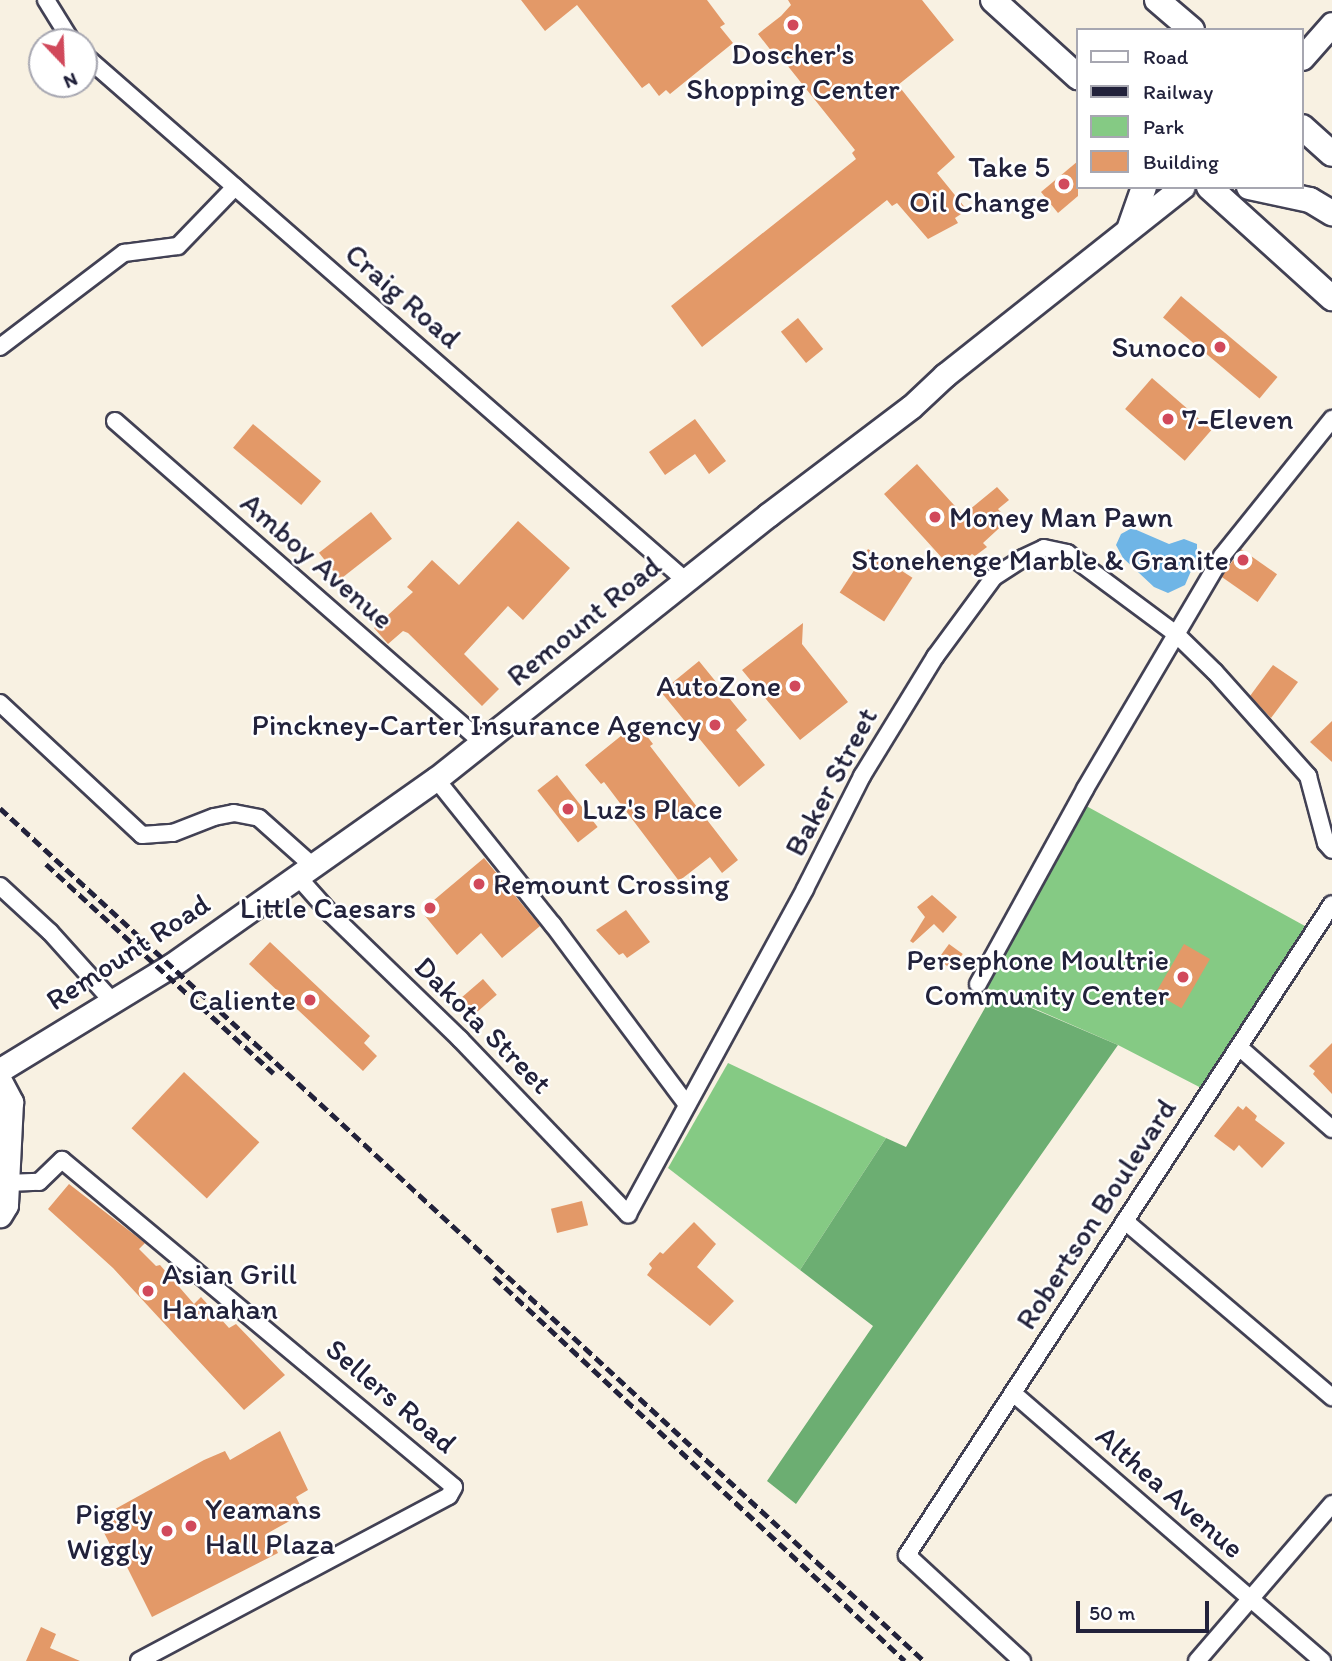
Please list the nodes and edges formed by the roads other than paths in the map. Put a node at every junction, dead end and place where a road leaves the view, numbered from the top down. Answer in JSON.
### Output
{"nodes":[{"id":1,"x":46,"y":0,"type":"edge"},
{"id":2,"x":1157,"y":0,"type":"edge"},
{"id":3,"x":994,"y":1,"type":"edge"},
{"id":4,"x":1332,"y":24,"type":"edge"},
{"id":5,"x":63,"y":28,"type":"edge"},
{"id":6,"x":1190,"y":28,"type":"edge"},
{"id":7,"x":1076,"y":52,"type":"edge"},
{"id":8,"x":1304,"y":56,"type":"edge"},
{"id":9,"x":98,"y":67,"type":"edge"},
{"id":10,"x":1076,"y":75,"type":"edge"},
{"id":11,"x":1304,"y":129,"type":"edge"},
{"id":12,"x":1332,"y":154,"type":"edge"},
{"id":13,"x":235,"y":187,"type":"junction"},
{"id":14,"x":1143,"y":189,"type":"edge"},
{"id":15,"x":1179,"y":189,"type":"edge"},
{"id":16,"x":1211,"y":189,"type":"edge"},
{"id":17,"x":1258,"y":189,"type":"edge"},
{"id":18,"x":1332,"y":213,"type":"edge"},
{"id":19,"x":1130,"y":228,"type":"junction"},
{"id":20,"x":1332,"y":298,"type":"edge"},
{"id":21,"x":0,"y":347,"type":"edge"},
{"id":22,"x":1332,"y":419,"type":"edge"},
{"id":23,"x":115,"y":421,"type":"dead end"},
{"id":24,"x":685,"y":580,"type":"junction"},
{"id":25,"x":1176,"y":634,"type":"junction"},
{"id":26,"x":0,"y":703,"type":"edge"},
{"id":27,"x":483,"y":743,"type":"junction"},
{"id":28,"x":436,"y":779,"type":"junction"},
{"id":29,"x":1332,"y":850,"type":"edge"},
{"id":30,"x":306,"y":872,"type":"junction"},
{"id":31,"x":0,"y":886,"type":"edge"},
{"id":32,"x":1332,"y":904,"type":"edge"},
{"id":33,"x":978,"y":984,"type":"dead end"},
{"id":34,"x":113,"y":1002,"type":"junction"},
{"id":35,"x":1239,"y":1047,"type":"junction"},
{"id":36,"x":0,"y":1070,"type":"edge"},
{"id":37,"x":0,"y":1080,"type":"edge"},
{"id":38,"x":687,"y":1105,"type":"junction"},
{"id":39,"x":1332,"y":1129,"type":"edge"},
{"id":40,"x":6,"y":1183,"type":"junction"},
{"id":41,"x":0,"y":1214,"type":"edge"},
{"id":42,"x":628,"y":1214,"type":"joint"},
{"id":43,"x":1125,"y":1220,"type":"junction"},
{"id":44,"x":1013,"y":1393,"type":"junction"},
{"id":45,"x":1332,"y":1397,"type":"edge"},
{"id":46,"x":1332,"y":1504,"type":"edge"},
{"id":47,"x":1252,"y":1600,"type":"junction"},
{"id":48,"x":139,"y":1661,"type":"edge"},
{"id":49,"x":1022,"y":1661,"type":"edge"},
{"id":50,"x":1197,"y":1661,"type":"edge"},
{"id":51,"x":1322,"y":1661,"type":"edge"}],
"edges":[{"from":1,"to":5,"type":"street"},
{"from":2,"to":6,"type":"main road"},
{"from":3,"to":7,"type":"main road"},
{"from":3,"to":10,"type":"main road"},
{"from":4,"to":8,"type":"main road"},
{"from":9,"to":13,"type":"street","name":"Craig Road"},
{"from":11,"to":12,"type":"main road"},
{"from":13,"to":21,"type":"street"},
{"from":13,"to":24,"type":"street","name":"Craig Road"},
{"from":14,"to":19,"type":"main road"},
{"from":15,"to":19,"type":"main road","name":"Remount Road"},
{"from":16,"to":20,"type":"main road"},
{"from":17,"to":18,"type":"main road"},
{"from":19,"to":24,"type":"main road","name":"Remount Road"},
{"from":22,"to":25,"type":"street"},
{"from":23,"to":27,"type":"street","name":"Amboy Avenue"},
{"from":24,"to":27,"type":"main road","name":"Remount Road"},
{"from":25,"to":29,"type":"street","name":"Baker Street"},
{"from":25,"to":33,"type":"street"},
{"from":25,"to":38,"type":"street","name":"Baker Street"},
{"from":26,"to":30,"type":"street","name":"Dakota Street"},
{"from":27,"to":28,"type":"main road","name":"Remount Road"},
{"from":28,"to":30,"type":"main road","name":"Remount Road"},
{"from":28,"to":38,"type":"street"},
{"from":30,"to":34,"type":"main road","name":"Remount Road"},
{"from":30,"to":42,"type":"street","name":"Dakota Street"},
{"from":31,"to":34,"type":"street"},
{"from":32,"to":35,"type":"street","name":"Robertson Boulevard"},
{"from":34,"to":36,"type":"main road","name":"Remount Road"},
{"from":35,"to":39,"type":"street"},
{"from":35,"to":43,"type":"street","name":"Robertson Boulevard"},
{"from":37,"to":40,"type":"main road"},
{"from":38,"to":42,"type":"street","name":"Baker Street"},
{"from":40,"to":41,"type":"main road"},
{"from":40,"to":48,"type":"street","name":"Sellers Road"},
{"from":43,"to":44,"type":"street","name":"Robertson Boulevard"},
{"from":43,"to":45,"type":"street"},
{"from":44,"to":47,"type":"street","name":"Althea Avenue"},
{"from":44,"to":49,"type":"street","name":"Robertson Boulevard"},
{"from":46,"to":47,"type":"street"},
{"from":47,"to":50,"type":"street"},
{"from":47,"to":51,"type":"street","name":"Althea Avenue"}]}
